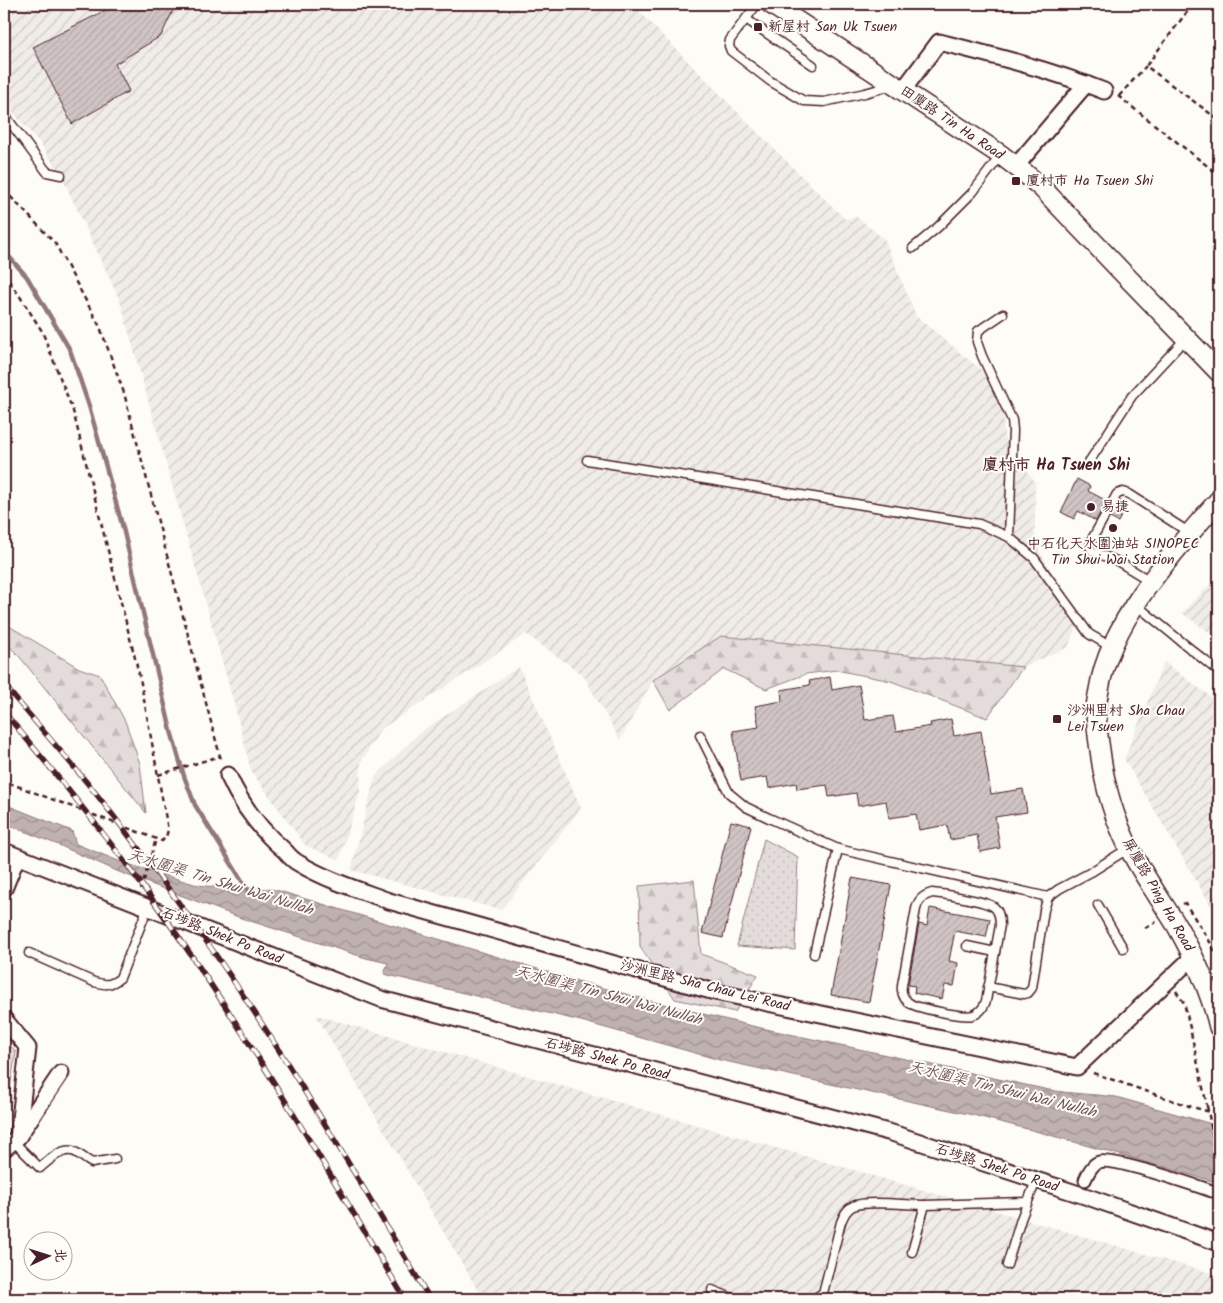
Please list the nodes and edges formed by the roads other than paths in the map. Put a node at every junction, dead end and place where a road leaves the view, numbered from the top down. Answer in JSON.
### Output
{"nodes":[{"id":1,"x":756,"y":4,"type":"edge"},
{"id":2,"x":771,"y":4,"type":"edge"},
{"id":3,"x":746,"y":19,"type":"junction"},
{"id":4,"x":813,"y":65,"type":"dead end"},
{"id":5,"x":1086,"y":84,"type":"junction"},
{"id":6,"x":898,"y":87,"type":"junction"},
{"id":7,"x":1111,"y":94,"type":"road end"},
{"id":8,"x":4,"y":114,"type":"edge"},
{"id":9,"x":1008,"y":160,"type":"junction"},
{"id":10,"x":62,"y":175,"type":"dead end"},
{"id":11,"x":913,"y":248,"type":"dead end"},
{"id":12,"x":1003,"y":314,"type":"dead end"},
{"id":13,"x":1186,"y":338,"type":"junction"},
{"id":14,"x":1219,"y":372,"type":"edge"},
{"id":15,"x":587,"y":460,"type":"dead end"},
{"id":16,"x":1087,"y":465,"type":"dead end"},
{"id":17,"x":1219,"y":500,"type":"edge"},
{"id":18,"x":1190,"y":533,"type":"junction"},
{"id":19,"x":1009,"y":537,"type":"junction"},
{"id":20,"x":1152,"y":582,"type":"junction"},
{"id":21,"x":1135,"y":604,"type":"junction"},
{"id":22,"x":1111,"y":647,"type":"junction"},
{"id":23,"x":1219,"y":672,"type":"edge"},
{"id":24,"x":700,"y":735,"type":"dead end"},
{"id":25,"x":228,"y":775,"type":"road end"},
{"id":26,"x":1129,"y":848,"type":"junction"},
{"id":27,"x":838,"y":849,"type":"junction"},
{"id":28,"x":10,"y":854,"type":"edge"},
{"id":29,"x":4,"y":889,"type":"edge"},
{"id":30,"x":1048,"y":897,"type":"junction"},
{"id":31,"x":142,"y":905,"type":"junction"},
{"id":32,"x":1098,"y":905,"type":"dead end"},
{"id":33,"x":967,"y":946,"type":"dead end"},
{"id":34,"x":1123,"y":948,"type":"dead end"},
{"id":35,"x":995,"y":952,"type":"junction"},
{"id":36,"x":29,"y":953,"type":"dead end"},
{"id":37,"x":814,"y":954,"type":"dead end"},
{"id":38,"x":1193,"y":957,"type":"junction"},
{"id":39,"x":988,"y":987,"type":"junction"},
{"id":40,"x":4,"y":1019,"type":"edge"},
{"id":41,"x":1219,"y":1027,"type":"edge"},
{"id":42,"x":62,"y":1073,"type":"dead end"},
{"id":43,"x":12,"y":1142,"type":"edge"},
{"id":44,"x":115,"y":1159,"type":"dead end"},
{"id":45,"x":1036,"y":1180,"type":"junction"},
{"id":46,"x":1085,"y":1180,"type":"dead end"},
{"id":47,"x":1212,"y":1190,"type":"dead end"},
{"id":48,"x":1027,"y":1202,"type":"junction"},
{"id":49,"x":924,"y":1205,"type":"junction"},
{"id":50,"x":1219,"y":1243,"type":"edge"},
{"id":51,"x":912,"y":1252,"type":"dead end"},
{"id":52,"x":1007,"y":1265,"type":"dead end"},
{"id":53,"x":712,"y":1290,"type":"dead end"},
{"id":54,"x":735,"y":1299,"type":"edge"},
{"id":55,"x":813,"y":1299,"type":"edge"}],
"edges":[{"from":1,"to":3,"type":"lane"},
{"from":2,"to":6,"type":"street","name":"田廈路 Tin Ha Road"},
{"from":3,"to":4,"type":"lane"},
{"from":3,"to":6,"type":"lane"},
{"from":5,"to":6,"type":"street"},
{"from":5,"to":7,"type":"street"},
{"from":5,"to":9,"type":"street"},
{"from":6,"to":9,"type":"street","name":"田廈路 Tin Ha Road"},
{"from":8,"to":10,"type":"lane"},
{"from":9,"to":11,"type":"lane"},
{"from":9,"to":13,"type":"street","name":"田廈路 Tin Ha Road"},
{"from":12,"to":19,"type":"lane"},
{"from":13,"to":14,"type":"street","name":"田廈路 Tin Ha Road"},
{"from":13,"to":16,"type":"lane"},
{"from":15,"to":19,"type":"lane"},
{"from":17,"to":18,"type":"street","name":"屏廈路 Ping Ha Road"},
{"from":18,"to":20,"type":"street","name":"屏廈路 Ping Ha Road"},
{"from":18,"to":20,"type":"lane"},
{"from":19,"to":22,"type":"lane"},
{"from":20,"to":21,"type":"street","name":"屏廈路 Ping Ha Road"},
{"from":21,"to":22,"type":"street","name":"屏廈路 Ping Ha Road"},
{"from":21,"to":23,"type":"lane"},
{"from":22,"to":26,"type":"street","name":"屏廈路 Ping Ha Road"},
{"from":24,"to":27,"type":"lane"},
{"from":25,"to":38,"type":"street","name":"沙洲里路 Sha Chau Lei Road"},
{"from":26,"to":30,"type":"lane"},
{"from":26,"to":38,"type":"street","name":"屏廈路 Ping Ha Road"},
{"from":27,"to":30,"type":"lane"},
{"from":27,"to":37,"type":"lane"},
{"from":28,"to":29,"type":"street"},
{"from":28,"to":31,"type":"street","name":"石埗路 Shek Po Road"},
{"from":30,"to":39,"type":"lane"},
{"from":31,"to":36,"type":"lane"},
{"from":31,"to":45,"type":"street","name":"石埗路 Shek Po Road"},
{"from":32,"to":34,"type":"lane"},
{"from":33,"to":35,"type":"lane"},
{"from":35,"to":39,"type":"lane"},
{"from":35,"to":39,"type":"lane"},
{"from":38,"to":41,"type":"street","name":"屏廈路 Ping Ha Road"},
{"from":40,"to":43,"type":"street"},
{"from":42,"to":43,"type":"street"},
{"from":43,"to":44,"type":"lane"},
{"from":45,"to":48,"type":"lane"},
{"from":45,"to":50,"type":"street","name":"石埗路 Shek Po Road"},
{"from":46,"to":47,"type":"street"},
{"from":48,"to":49,"type":"lane"},
{"from":48,"to":52,"type":"lane"},
{"from":49,"to":51,"type":"lane"},
{"from":49,"to":55,"type":"lane"},
{"from":53,"to":54,"type":"lane"}]}
